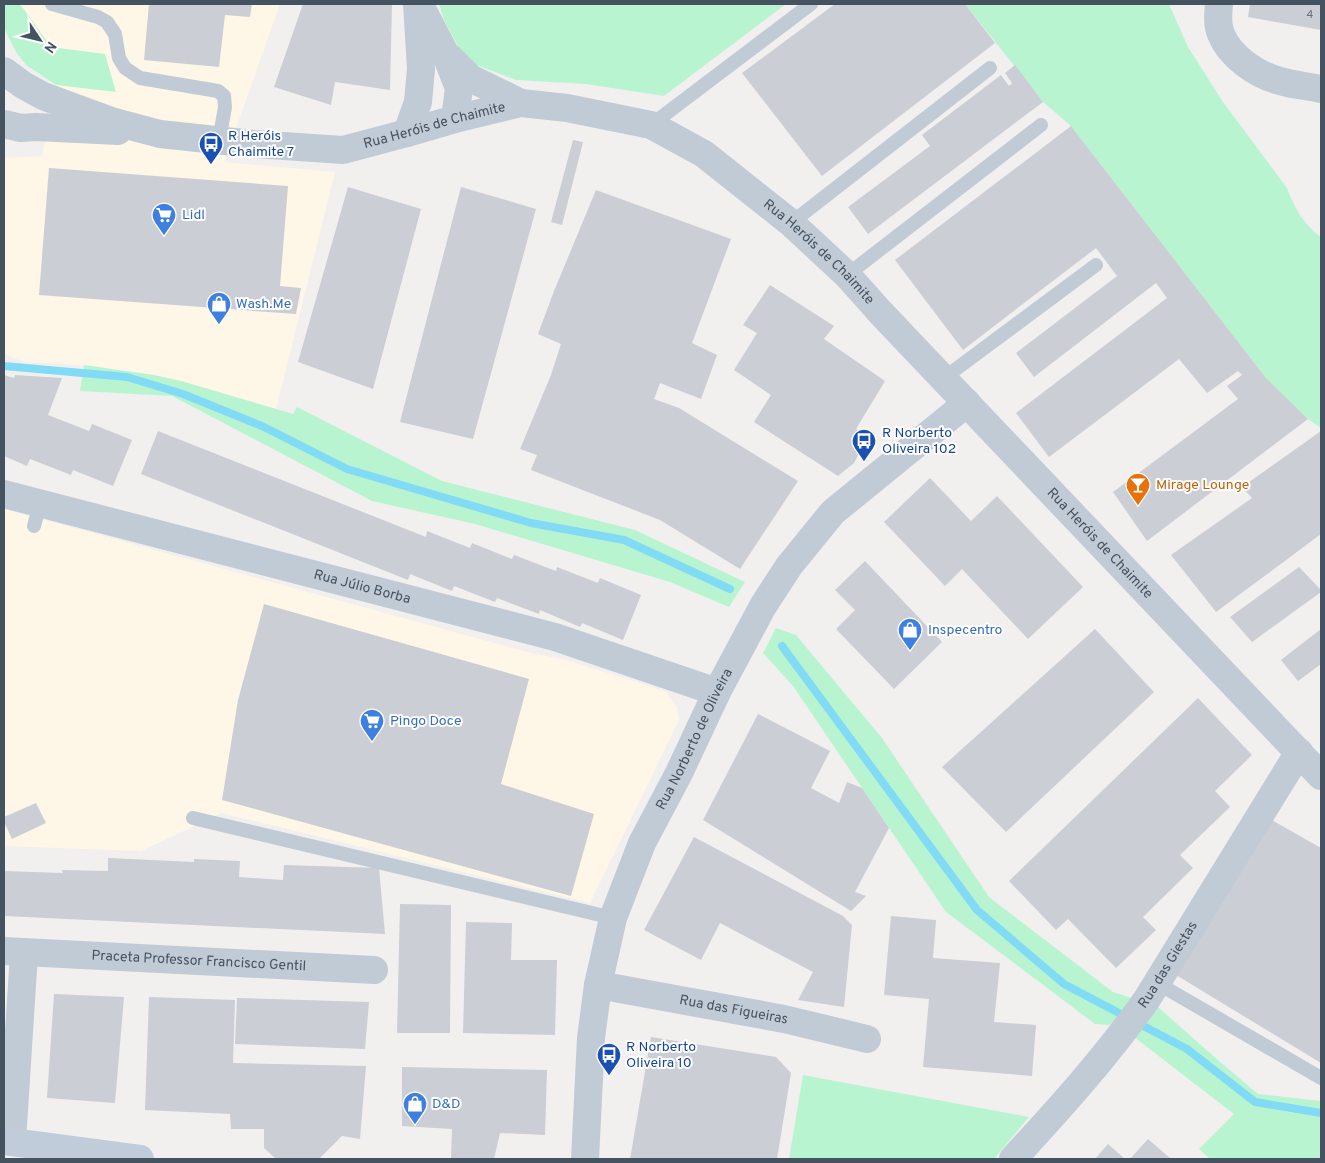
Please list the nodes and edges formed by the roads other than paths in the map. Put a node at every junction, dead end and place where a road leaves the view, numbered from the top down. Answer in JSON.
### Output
{"nodes":[{"id":1,"x":52,"y":4,"type":"edge"},
{"id":2,"x":418,"y":4,"type":"edge"},
{"id":3,"x":811,"y":4,"type":"edge"},
{"id":4,"x":1219,"y":4,"type":"edge"},
{"id":5,"x":446,"y":55,"type":"junction"},
{"id":6,"x":421,"y":68,"type":"junction"},
{"id":7,"x":990,"y":68,"type":"dead end"},
{"id":8,"x":4,"y":70,"type":"edge"},
{"id":9,"x":1321,"y":89,"type":"edge"},
{"id":10,"x":521,"y":103,"type":"junction"},
{"id":11,"x":455,"y":119,"type":"junction"},
{"id":12,"x":651,"y":124,"type":"junction"},
{"id":13,"x":1041,"y":125,"type":"dead end"},
{"id":14,"x":10,"y":129,"type":"edge"},
{"id":15,"x":147,"y":131,"type":"junction"},
{"id":16,"x":407,"y":134,"type":"junction"},
{"id":17,"x":219,"y":142,"type":"junction"},
{"id":18,"x":792,"y":223,"type":"junction"},
{"id":19,"x":1096,"y":265,"type":"dead end"},
{"id":20,"x":848,"y":275,"type":"junction"},
{"id":21,"x":944,"y":378,"type":"junction"},
{"id":22,"x":967,"y":403,"type":"junction"},
{"id":23,"x":4,"y":494,"type":"edge"},
{"id":24,"x":718,"y":692,"type":"junction"},
{"id":25,"x":1298,"y":752,"type":"junction"},
{"id":26,"x":1321,"y":776,"type":"edge"},
{"id":27,"x":193,"y":818,"type":"dead end"},
{"id":28,"x":613,"y":918,"type":"junction"},
{"id":29,"x":14,"y":952,"type":"edge"},
{"id":30,"x":374,"y":970,"type":"dead end"},
{"id":31,"x":598,"y":985,"type":"junction"},
{"id":32,"x":1152,"y":991,"type":"junction"},
{"id":33,"x":867,"y":1039,"type":"dead end"},
{"id":34,"x":1321,"y":1078,"type":"edge"},
{"id":35,"x":8,"y":1141,"type":"edge"},
{"id":36,"x":140,"y":1159,"type":"edge"},
{"id":37,"x":585,"y":1159,"type":"edge"},
{"id":38,"x":1013,"y":1159,"type":"edge"}],
"edges":[{"from":1,"to":17,"type":"lane"},
{"from":2,"to":5,"type":"street"},
{"from":2,"to":6,"type":"street"},
{"from":3,"to":12,"type":"lane"},
{"from":4,"to":9,"type":"street"},
{"from":5,"to":10,"type":"street"},
{"from":5,"to":11,"type":"street"},
{"from":6,"to":11,"type":"street"},
{"from":6,"to":16,"type":"street"},
{"from":7,"to":18,"type":"lane"},
{"from":8,"to":15,"type":"street","name":"Rua Heróis de Chaimite"},
{"from":10,"to":11,"type":"street","name":"Rua Heróis de Chaimite"},
{"from":10,"to":12,"type":"street","name":"Rua Heróis de Chaimite"},
{"from":11,"to":16,"type":"street","name":"Rua Heróis de Chaimite"},
{"from":12,"to":18,"type":"street","name":"Rua Heróis de Chaimite"},
{"from":13,"to":20,"type":"lane"},
{"from":14,"to":15,"type":"street","name":"Rua Heróis de Chaimite"},
{"from":15,"to":17,"type":"street","name":"Rua Heróis de Chaimite"},
{"from":16,"to":17,"type":"street","name":"Rua Heróis de Chaimite"},
{"from":18,"to":20,"type":"street","name":"Rua Heróis de Chaimite"},
{"from":19,"to":21,"type":"lane"},
{"from":20,"to":21,"type":"street","name":"Rua Heróis de Chaimite"},
{"from":21,"to":22,"type":"street","name":"Rua Heróis de Chaimite"},
{"from":22,"to":24,"type":"street","name":"Rua Norberto de Oliveira"},
{"from":22,"to":25,"type":"street","name":"Rua Heróis de Chaimite"},
{"from":23,"to":24,"type":"street","name":"Rua Júlio Borba"},
{"from":24,"to":28,"type":"street","name":"Rua Norberto de Oliveira"},
{"from":25,"to":26,"type":"street","name":"Rua Heróis de Chaimite"},
{"from":25,"to":32,"type":"street","name":"Rua das Giestas"},
{"from":27,"to":28,"type":"lane"},
{"from":28,"to":31,"type":"street","name":"Rua Norberto de Oliveira"},
{"from":29,"to":30,"type":"street","name":"Praceta Professor Francisco Gentil"},
{"from":29,"to":35,"type":"street","name":"Praceta Professor Francisco Gentil"},
{"from":31,"to":33,"type":"street","name":"Rua das Figueiras"},
{"from":31,"to":37,"type":"street","name":"Rua Norberto de Oliveira"},
{"from":32,"to":34,"type":"lane"},
{"from":32,"to":38,"type":"street","name":"Rua das Giestas"},
{"from":35,"to":36,"type":"street"}]}
